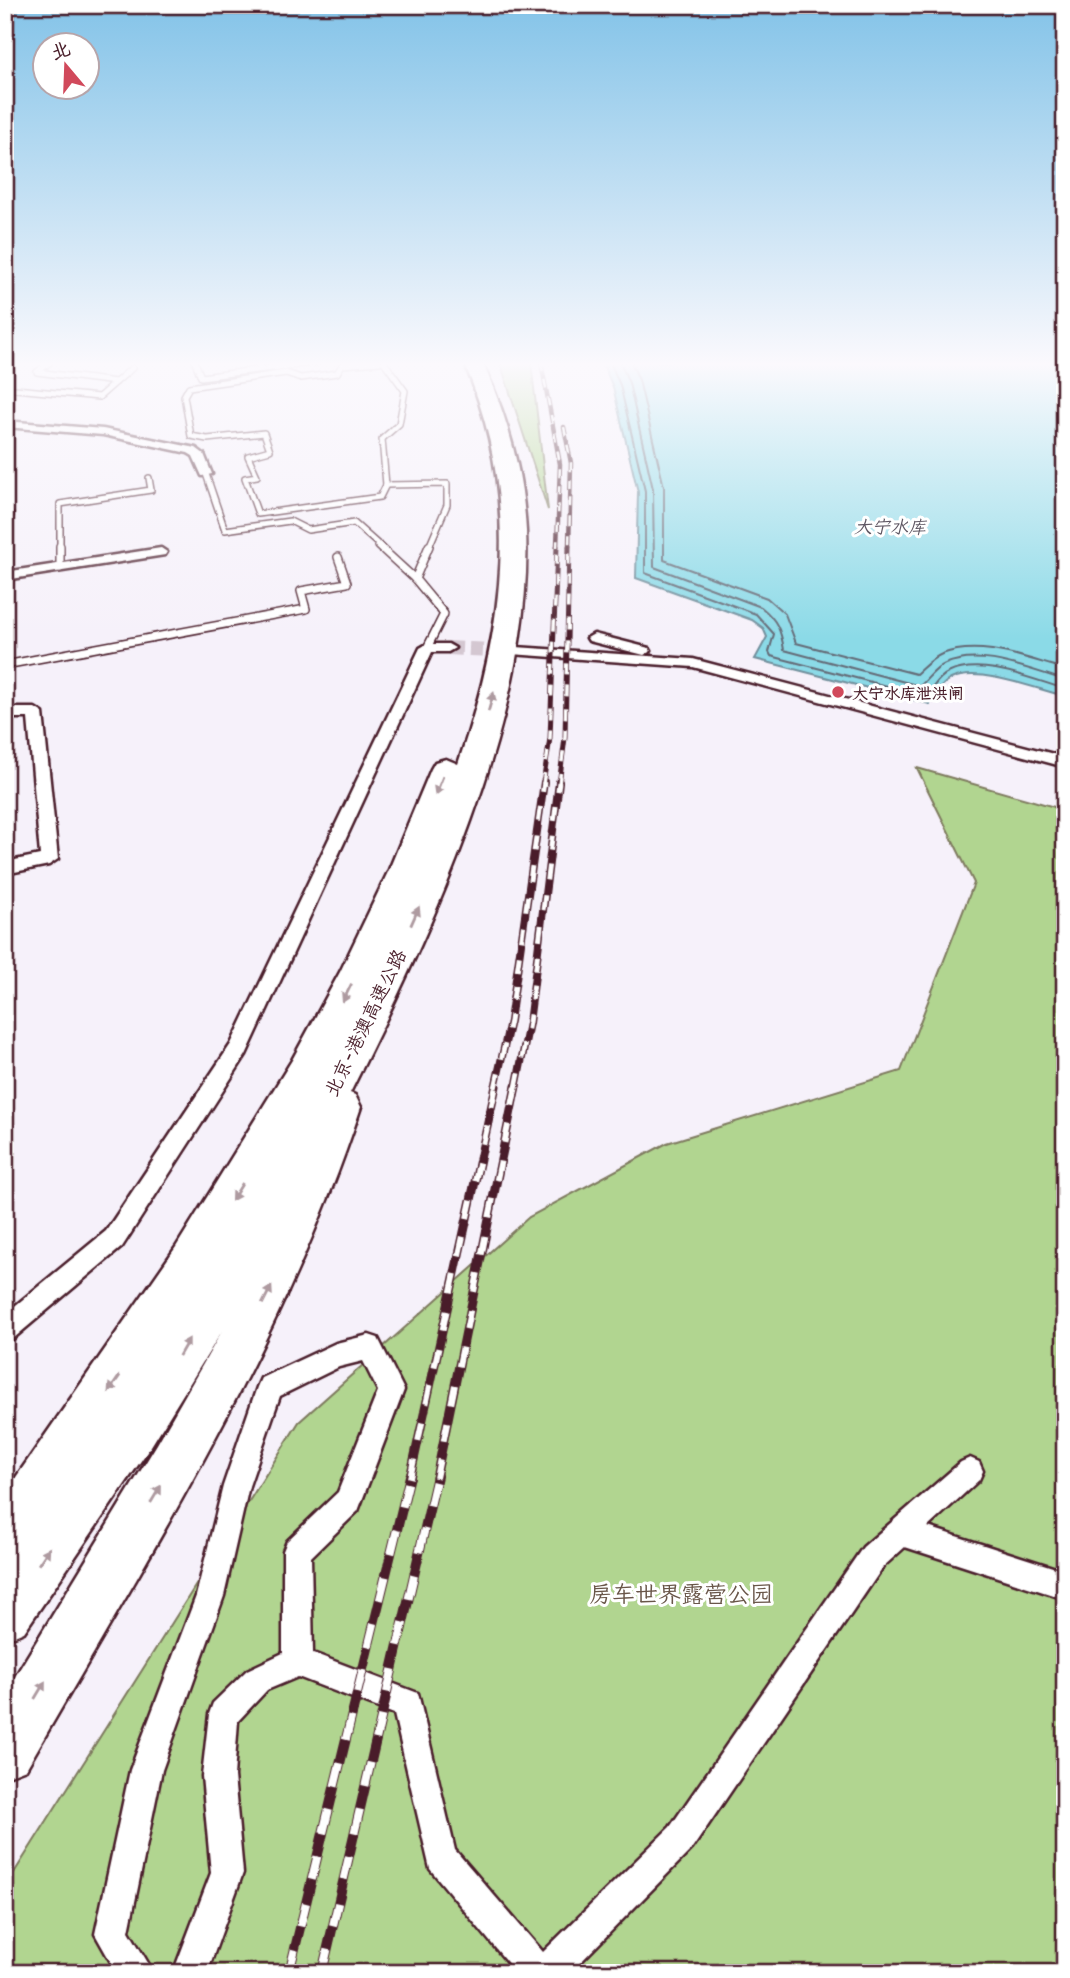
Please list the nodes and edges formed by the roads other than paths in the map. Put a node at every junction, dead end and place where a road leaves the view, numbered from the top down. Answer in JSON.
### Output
{"nodes":[{"id":1,"x":198,"y":454,"type":"edge"},
{"id":2,"x":254,"y":454,"type":"edge"},
{"id":3,"x":383,"y":454,"type":"edge"},
{"id":4,"x":486,"y":454,"type":"edge"},
{"id":5,"x":504,"y":454,"type":"edge"},
{"id":6,"x":206,"y":474,"type":"joint"},
{"id":7,"x":149,"y":478,"type":"dead end"},
{"id":8,"x":386,"y":485,"type":"junction"},
{"id":9,"x":290,"y":512,"type":"junction"},
{"id":10,"x":290,"y":521,"type":"junction"},
{"id":11,"x":161,"y":552,"type":"dead end"},
{"id":12,"x":338,"y":556,"type":"dead end"},
{"id":13,"x":6,"y":567,"type":"edge"},
{"id":14,"x":60,"y":568,"type":"junction"},
{"id":15,"x":415,"y":579,"type":"junction"},
{"id":16,"x":593,"y":638,"type":"dead end"},
{"id":17,"x":426,"y":648,"type":"junction"},
{"id":18,"x":448,"y":648,"type":"tunnel mouth"},
{"id":19,"x":516,"y":651,"type":"tunnel mouth"},
{"id":20,"x":693,"y":663,"type":"junction"},
{"id":21,"x":5,"y":666,"type":"edge"},
{"id":22,"x":5,"y":713,"type":"edge"},
{"id":23,"x":1065,"y":762,"type":"edge"},
{"id":24,"x":5,"y":868,"type":"edge"},
{"id":25,"x":367,"y":1023,"type":"junction"},
{"id":26,"x":5,"y":1330,"type":"edge"},
{"id":27,"x":970,"y":1471,"type":"dead end"},
{"id":28,"x":902,"y":1532,"type":"junction"},
{"id":29,"x":5,"y":1538,"type":"edge"},
{"id":30,"x":1065,"y":1586,"type":"edge"},
{"id":31,"x":5,"y":1613,"type":"edge"},
{"id":32,"x":298,"y":1662,"type":"junction"},
{"id":33,"x":5,"y":1748,"type":"edge"},
{"id":34,"x":137,"y":1973,"type":"edge"},
{"id":35,"x":190,"y":1973,"type":"edge"},
{"id":36,"x":538,"y":1973,"type":"edge"},
{"id":37,"x":546,"y":1973,"type":"edge"}],
"edges":[{"from":1,"to":6,"type":"street"},
{"from":2,"to":9,"type":"lane"},
{"from":3,"to":8,"type":"lane"},
{"from":4,"to":29,"type":"highway","name":"北京-港澳高速公路","one_way":true},
{"from":25,"to":5,"type":"highway","name":"北京-港澳高速公路","one_way":true},
{"from":6,"to":10,"type":"lane"},
{"from":7,"to":14,"type":"lane"},
{"from":8,"to":9,"type":"lane"},
{"from":8,"to":15,"type":"lane"},
{"from":9,"to":10,"type":"lane"},
{"from":10,"to":15,"type":"lane"},
{"from":11,"to":14,"type":"street"},
{"from":12,"to":21,"type":"lane"},
{"from":13,"to":14,"type":"street"},
{"from":15,"to":17,"type":"lane"},
{"from":16,"to":20,"type":"street"},
{"from":17,"to":18,"type":"street"},
{"from":17,"to":26,"type":"street"},
{"from":19,"to":20,"type":"street"},
{"from":20,"to":23,"type":"street"},
{"from":22,"to":24,"type":"street"},
{"from":31,"to":25,"type":"highway","name":"北京-港澳高速公路","one_way":true},
{"from":33,"to":25,"type":"highway","one_way":true},
{"from":27,"to":28,"type":"street"},
{"from":28,"to":30,"type":"street"},
{"from":28,"to":37,"type":"street"},
{"from":32,"to":34,"type":"street"},
{"from":32,"to":35,"type":"street"},
{"from":32,"to":36,"type":"street"}]}
